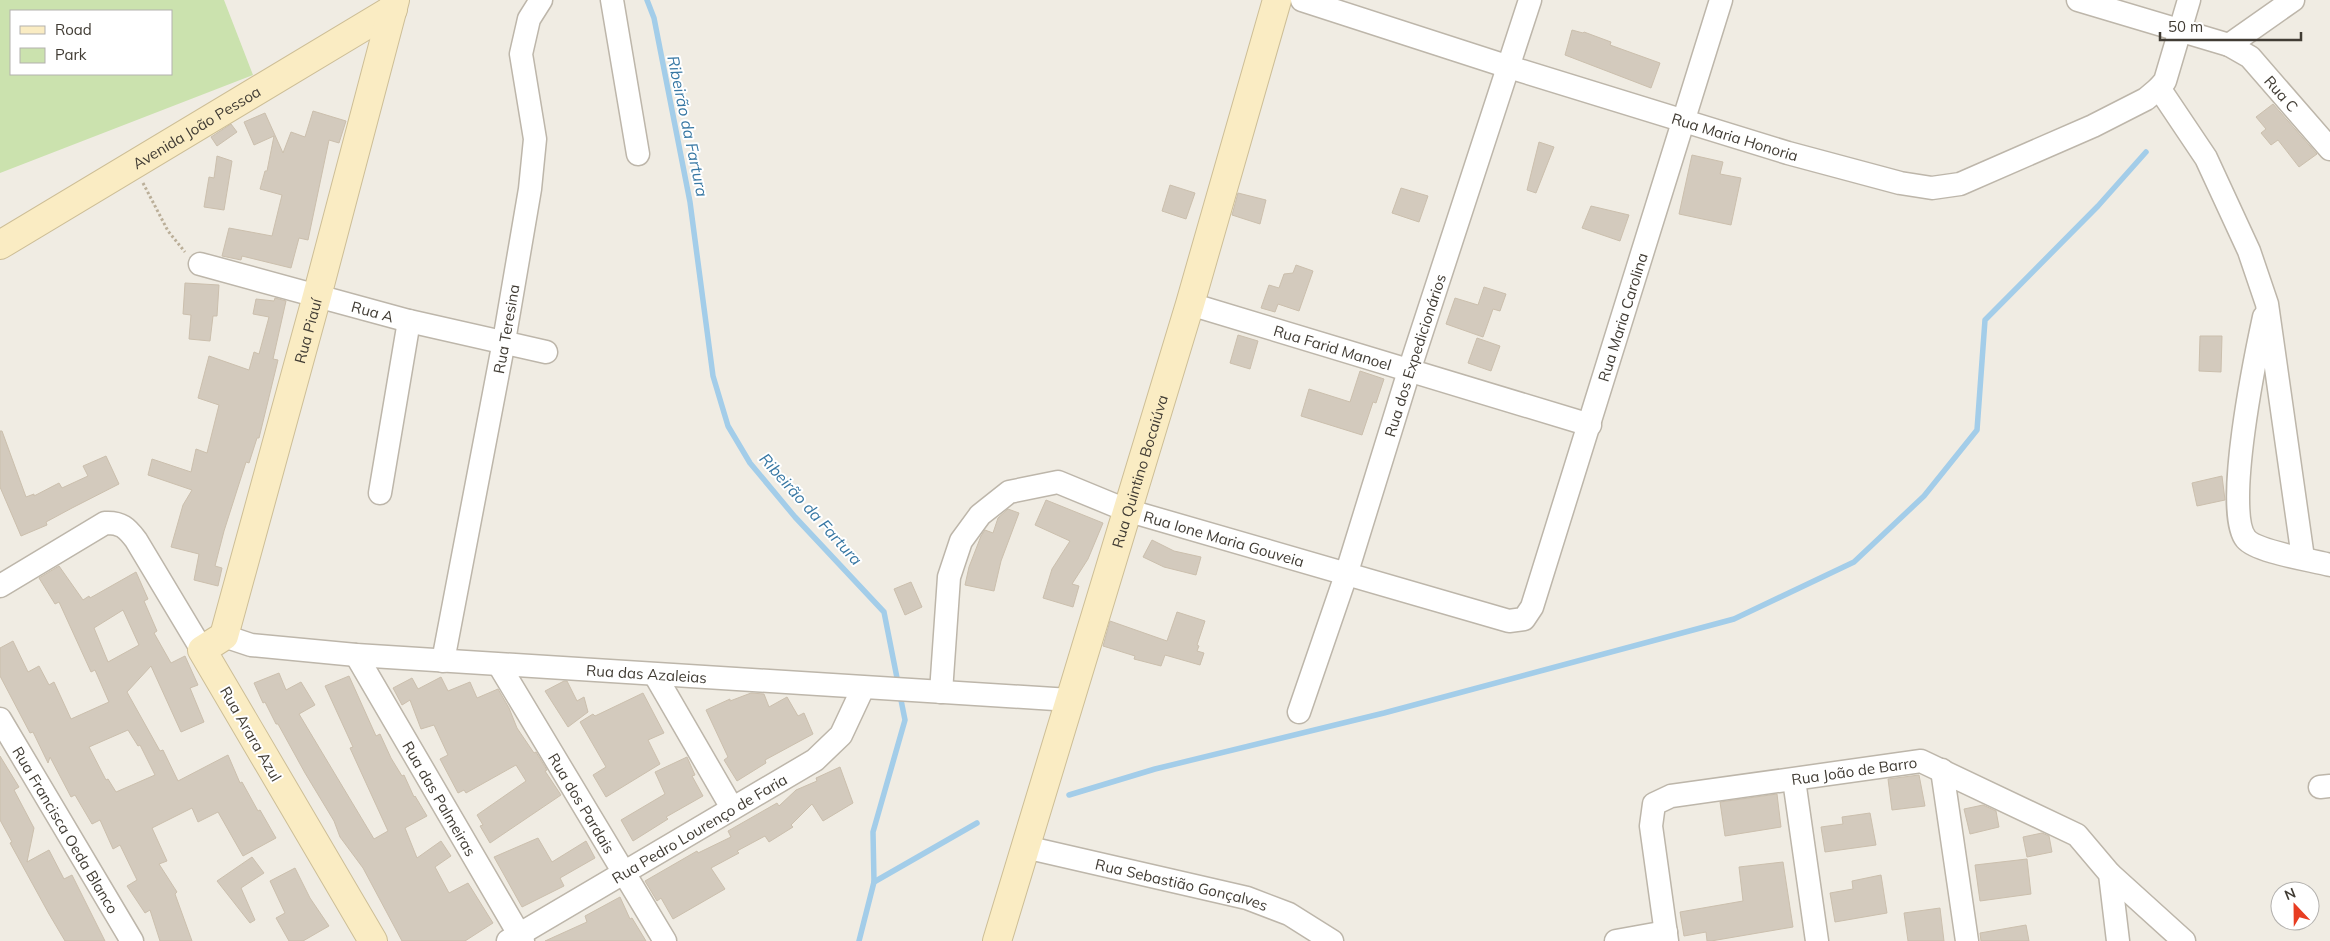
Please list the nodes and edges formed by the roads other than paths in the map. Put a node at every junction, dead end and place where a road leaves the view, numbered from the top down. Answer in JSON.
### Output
{"nodes":[{"id":1,"x":541,"y":0,"type":"edge"},
{"id":2,"x":612,"y":0,"type":"edge"},
{"id":3,"x":1277,"y":0,"type":"edge"},
{"id":4,"x":1302,"y":0,"type":"edge"},
{"id":5,"x":1530,"y":0,"type":"edge"},
{"id":6,"x":1721,"y":0,"type":"edge"},
{"id":7,"x":2078,"y":0,"type":"edge"},
{"id":8,"x":2189,"y":0,"type":"edge"},
{"id":9,"x":2292,"y":0,"type":"edge"},
{"id":10,"x":394,"y":5,"type":"edge"},
{"id":11,"x":2179,"y":31,"type":"junction"},
{"id":12,"x":2228,"y":45,"type":"junction"},
{"id":13,"x":1509,"y":67,"type":"junction"},
{"id":14,"x":2159,"y":88,"type":"junction"},
{"id":15,"x":1683,"y":121,"type":"junction"},
{"id":16,"x":2330,"y":149,"type":"edge"},
{"id":17,"x":638,"y":154,"type":"dead end"},
{"id":18,"x":0,"y":245,"type":"edge"},
{"id":19,"x":200,"y":264,"type":"road end"},
{"id":20,"x":317,"y":296,"type":"junction"},
{"id":21,"x":1190,"y":304,"type":"junction"},
{"id":22,"x":2267,"y":304,"type":"junction"},
{"id":23,"x":409,"y":321,"type":"junction"},
{"id":24,"x":504,"y":341,"type":"junction"},
{"id":25,"x":546,"y":352,"type":"dead end"},
{"id":26,"x":1409,"y":371,"type":"junction"},
{"id":27,"x":1590,"y":426,"type":"junction"},
{"id":28,"x":380,"y":493,"type":"dead end"},
{"id":29,"x":1126,"y":510,"type":"junction"},
{"id":30,"x":2303,"y":558,"type":"junction"},
{"id":31,"x":2330,"y":565,"type":"edge"},
{"id":32,"x":1346,"y":575,"type":"junction"},
{"id":33,"x":0,"y":586,"type":"edge"},
{"id":34,"x":1510,"y":621,"type":"joint"},
{"id":35,"x":213,"y":643,"type":"junction"},
{"id":36,"x":356,"y":655,"type":"junction"},
{"id":37,"x":443,"y":661,"type":"junction"},
{"id":38,"x":499,"y":665,"type":"junction"},
{"id":39,"x":655,"y":675,"type":"junction"},
{"id":40,"x":870,"y":688,"type":"junction"},
{"id":41,"x":941,"y":692,"type":"junction"},
{"id":42,"x":1070,"y":700,"type":"junction"},
{"id":43,"x":1299,"y":712,"type":"dead end"},
{"id":44,"x":0,"y":719,"type":"edge"},
{"id":45,"x":1942,"y":770,"type":"junction"},
{"id":46,"x":1794,"y":780,"type":"junction"},
{"id":47,"x":732,"y":808,"type":"junction"},
{"id":48,"x":1025,"y":847,"type":"junction"},
{"id":49,"x":625,"y":874,"type":"junction"},
{"id":50,"x":2110,"y":874,"type":"junction"},
{"id":51,"x":1667,"y":937,"type":"edge"},
{"id":52,"x":517,"y":939,"type":"edge"},
{"id":53,"x":132,"y":941,"type":"edge"},
{"id":54,"x":372,"y":941,"type":"edge"},
{"id":55,"x":665,"y":941,"type":"edge"},
{"id":56,"x":997,"y":941,"type":"edge"},
{"id":57,"x":1332,"y":941,"type":"edge"},
{"id":58,"x":1616,"y":941,"type":"edge"},
{"id":59,"x":1817,"y":941,"type":"edge"},
{"id":60,"x":1967,"y":941,"type":"edge"},
{"id":61,"x":2118,"y":941,"type":"edge"},
{"id":62,"x":2184,"y":941,"type":"edge"}],
"edges":[{"from":1,"to":24,"type":"street","name":"Rua Teresina"},
{"from":2,"to":17,"type":"street"},
{"from":3,"to":21,"type":"street","name":"Rua Quintino Bocaiúva"},
{"from":4,"to":13,"type":"street","name":"Rua Maria Honoria"},
{"from":5,"to":13,"type":"street","name":"Rua dos Expedicionários"},
{"from":6,"to":15,"type":"street","name":"Rua Maria Carolina"},
{"from":7,"to":11,"type":"street","name":"Rua C"},
{"from":8,"to":11,"type":"street"},
{"from":9,"to":12,"type":"street"},
{"from":10,"to":18,"type":"street","name":"Avenida João Pessoa"},
{"from":10,"to":20,"type":"street","name":"Rua Piauí"},
{"from":11,"to":12,"type":"street","name":"Rua C"},
{"from":11,"to":14,"type":"street"},
{"from":12,"to":16,"type":"street","name":"Rua C"},
{"from":13,"to":15,"type":"street","name":"Rua Maria Honoria"},
{"from":13,"to":26,"type":"street","name":"Rua dos Expedicionários"},
{"from":14,"to":15,"type":"street","name":"Rua Maria Honoria"},
{"from":14,"to":22,"type":"street"},
{"from":15,"to":27,"type":"street","name":"Rua Maria Carolina"},
{"from":19,"to":20,"type":"street","name":"Rua A"},
{"from":20,"to":23,"type":"street","name":"Rua A"},
{"from":20,"to":35,"type":"street","name":"Rua Piauí"},
{"from":21,"to":26,"type":"street","name":"Rua Farid Manoel"},
{"from":21,"to":29,"type":"street","name":"Rua Quintino Bocaiúva"},
{"from":22,"to":30,"type":"street"},
{"from":22,"to":30,"type":"street"},
{"from":23,"to":24,"type":"street","name":"Rua A"},
{"from":23,"to":28,"type":"street"},
{"from":24,"to":25,"type":"street","name":"Rua A"},
{"from":24,"to":37,"type":"street","name":"Rua Teresina"},
{"from":26,"to":27,"type":"street","name":"Rua Farid Manoel"},
{"from":26,"to":32,"type":"street","name":"Rua dos Expedicionários"},
{"from":27,"to":34,"type":"street","name":"Rua Maria Carolina"},
{"from":29,"to":32,"type":"street","name":"Rua Ione Maria Gouveia"},
{"from":29,"to":41,"type":"street","name":"Rua Ione Maria Gouveia"},
{"from":29,"to":42,"type":"street","name":"Rua Quintino Bocaiúva"},
{"from":30,"to":31,"type":"street"},
{"from":32,"to":34,"type":"street","name":"Rua Ione Maria Gouveia"},
{"from":32,"to":43,"type":"street","name":"Rua dos Expedicionários"},
{"from":33,"to":35,"type":"street","name":"Rua Arara Azul"},
{"from":35,"to":36,"type":"street","name":"Rua das Azaleias"},
{"from":35,"to":54,"type":"street","name":"Rua Arara Azul"},
{"from":36,"to":37,"type":"street","name":"Rua das Azaleias"},
{"from":36,"to":52,"type":"street","name":"Rua das Palmeiras"},
{"from":37,"to":38,"type":"street","name":"Rua das Azaleias"},
{"from":38,"to":39,"type":"street","name":"Rua das Azaleias"},
{"from":38,"to":49,"type":"street","name":"Rua dos Pardais"},
{"from":39,"to":40,"type":"street","name":"Rua das Azaleias"},
{"from":39,"to":47,"type":"street"},
{"from":40,"to":41,"type":"street","name":"Rua das Azaleias"},
{"from":40,"to":47,"type":"street","name":"Rua Pedro Lourenço de Faria"},
{"from":41,"to":42,"type":"street","name":"Rua das Azaleias"},
{"from":42,"to":48,"type":"street","name":"Rua Quintino Bocaiúva"},
{"from":44,"to":53,"type":"street","name":"Rua Francisca Oeda Blanco"},
{"from":45,"to":46,"type":"street","name":"Rua João de Barro"},
{"from":45,"to":50,"type":"street","name":"Rua João de Barro"},
{"from":45,"to":60,"type":"street"},
{"from":46,"to":51,"type":"street","name":"Rua João de Barro"},
{"from":46,"to":59,"type":"street"},
{"from":47,"to":49,"type":"street","name":"Rua Pedro Lourenço de Faria"},
{"from":48,"to":56,"type":"street","name":"Rua Quintino Bocaiúva"},
{"from":48,"to":57,"type":"street","name":"Rua Sebastião Gonçalves"},
{"from":49,"to":52,"type":"street","name":"Rua Pedro Lourenço de Faria"},
{"from":49,"to":55,"type":"street","name":"Rua dos Pardais"},
{"from":50,"to":61,"type":"street"},
{"from":50,"to":62,"type":"street","name":"Rua João de Barro"},
{"from":51,"to":58,"type":"street"}]}
